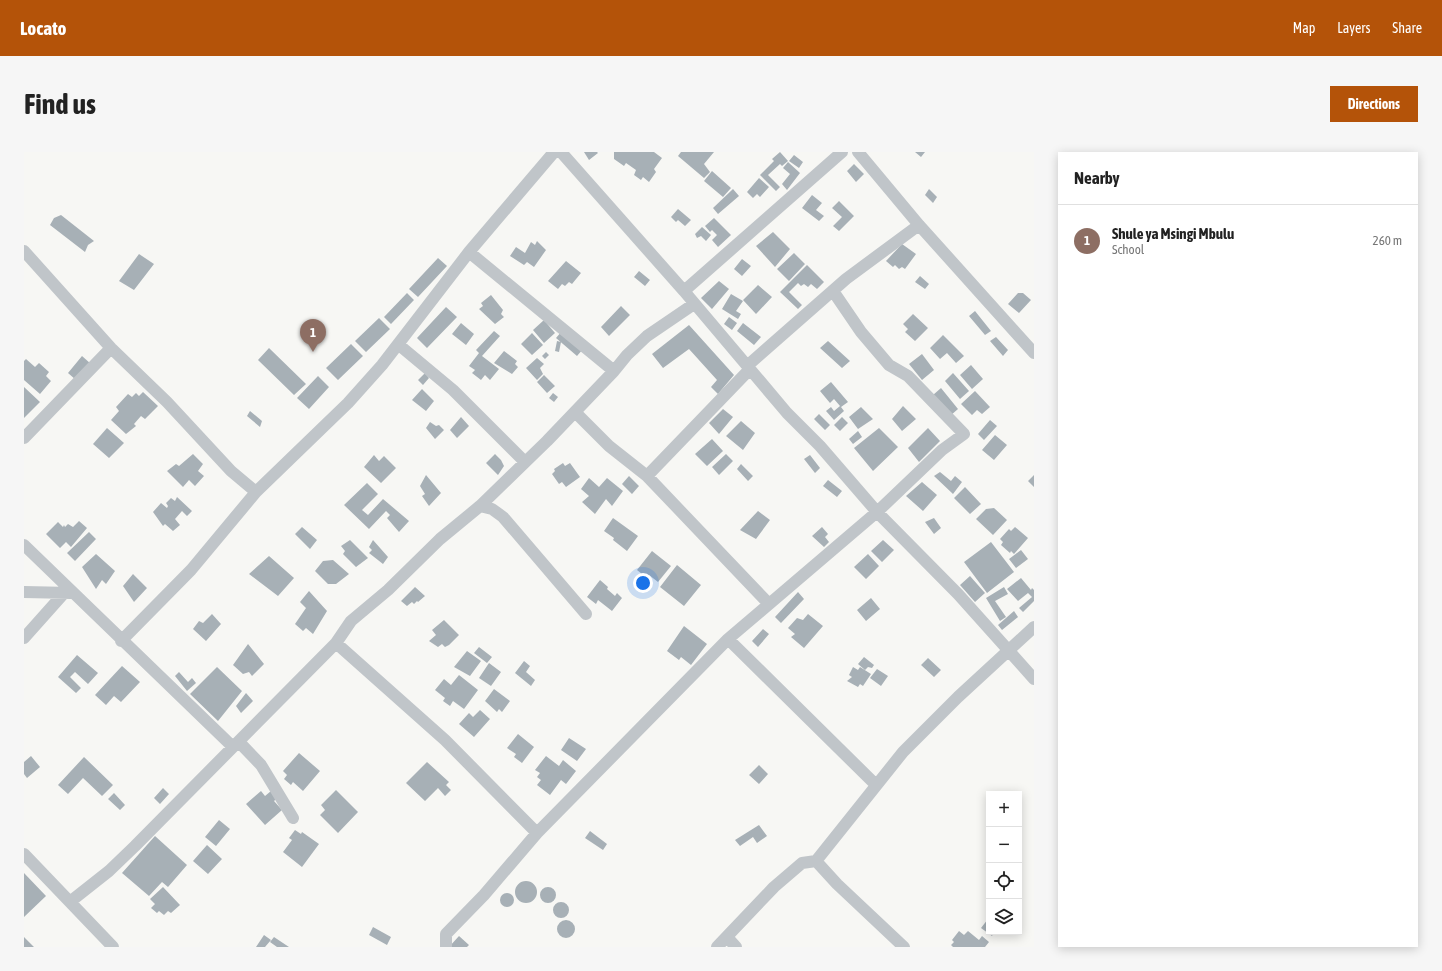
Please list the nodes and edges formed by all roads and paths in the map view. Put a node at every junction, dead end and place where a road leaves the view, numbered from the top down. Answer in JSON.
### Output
{"nodes":[{"id":1,"x":554,"y":152,"type":"edge"},
{"id":2,"x":561,"y":152,"type":"edge"},
{"id":3,"x":842,"y":152,"type":"edge"},
{"id":4,"x":858,"y":152,"type":"edge"},
{"id":5,"x":919,"y":225,"type":"junction"},
{"id":6,"x":24,"y":252,"type":"edge"},
{"id":7,"x":470,"y":252,"type":"junction"},
{"id":8,"x":684,"y":291,"type":"junction"},
{"id":9,"x":833,"y":291,"type":"junction"},
{"id":10,"x":694,"y":304,"type":"junction"},
{"id":11,"x":399,"y":345,"type":"junction"},
{"id":12,"x":111,"y":348,"type":"junction"},
{"id":13,"x":1034,"y":353,"type":"edge"},
{"id":14,"x":749,"y":368,"type":"junction"},
{"id":15,"x":614,"y":371,"type":"junction"},
{"id":16,"x":575,"y":412,"type":"junction"},
{"id":17,"x":24,"y":438,"type":"edge"},
{"id":18,"x":524,"y":462,"type":"junction"},
{"id":19,"x":647,"y":476,"type":"junction"},
{"id":20,"x":256,"y":492,"type":"junction"},
{"id":21,"x":480,"y":506,"type":"junction"},
{"id":22,"x":877,"y":512,"type":"junction"},
{"id":23,"x":24,"y":545,"type":"edge"},
{"id":24,"x":24,"y":592,"type":"edge"},
{"id":25,"x":69,"y":593,"type":"junction"},
{"id":26,"x":769,"y":604,"type":"junction"},
{"id":27,"x":586,"y":614,"type":"dead end"},
{"id":28,"x":1034,"y":627,"type":"edge"},
{"id":29,"x":24,"y":638,"type":"edge"},
{"id":30,"x":728,"y":639,"type":"junction"},
{"id":31,"x":121,"y":641,"type":"junction"},
{"id":32,"x":336,"y":643,"type":"junction"},
{"id":33,"x":1010,"y":651,"type":"junction"},
{"id":34,"x":1034,"y":679,"type":"edge"},
{"id":35,"x":236,"y":744,"type":"junction"},
{"id":36,"x":876,"y":785,"type":"junction"},
{"id":37,"x":293,"y":818,"type":"dead end"},
{"id":38,"x":537,"y":833,"type":"junction"},
{"id":39,"x":24,"y":854,"type":"edge"},
{"id":40,"x":816,"y":861,"type":"junction"},
{"id":41,"x":71,"y":901,"type":"junction"},
{"id":42,"x":727,"y":937,"type":"junction"},
{"id":43,"x":113,"y":947,"type":"edge"},
{"id":44,"x":446,"y":947,"type":"edge"},
{"id":45,"x":717,"y":947,"type":"edge"},
{"id":46,"x":736,"y":947,"type":"edge"},
{"id":47,"x":904,"y":947,"type":"edge"}],
"edges":[{"from":1,"to":7,"type":"street"},
{"from":2,"to":8,"type":"street"},
{"from":3,"to":8,"type":"street"},
{"from":4,"to":5,"type":"street"},
{"from":5,"to":9,"type":"street"},
{"from":5,"to":13,"type":"street"},
{"from":6,"to":12,"type":"street"},
{"from":7,"to":11,"type":"street"},
{"from":7,"to":15,"type":"street"},
{"from":8,"to":10,"type":"street"},
{"from":9,"to":14,"type":"street"},
{"from":9,"to":22,"type":"street"},
{"from":10,"to":14,"type":"street"},
{"from":10,"to":15,"type":"street"},
{"from":11,"to":18,"type":"street"},
{"from":11,"to":20,"type":"street"},
{"from":12,"to":17,"type":"street"},
{"from":12,"to":20,"type":"street"},
{"from":14,"to":19,"type":"street"},
{"from":14,"to":22,"type":"street"},
{"from":15,"to":16,"type":"street"},
{"from":16,"to":18,"type":"street"},
{"from":16,"to":19,"type":"street"},
{"from":18,"to":21,"type":"street"},
{"from":19,"to":26,"type":"street"},
{"from":20,"to":31,"type":"street"},
{"from":21,"to":27,"type":"street"},
{"from":21,"to":32,"type":"street"},
{"from":22,"to":26,"type":"street"},
{"from":22,"to":33,"type":"street"},
{"from":23,"to":25,"type":"street"},
{"from":24,"to":25,"type":"street"},
{"from":25,"to":29,"type":"street"},
{"from":25,"to":31,"type":"street"},
{"from":26,"to":30,"type":"street"},
{"from":28,"to":33,"type":"street"},
{"from":30,"to":36,"type":"street"},
{"from":30,"to":38,"type":"street"},
{"from":31,"to":35,"type":"street"},
{"from":32,"to":35,"type":"street"},
{"from":32,"to":38,"type":"street"},
{"from":33,"to":34,"type":"street"},
{"from":33,"to":36,"type":"street"},
{"from":35,"to":37,"type":"street"},
{"from":35,"to":41,"type":"street"},
{"from":36,"to":40,"type":"street"},
{"from":38,"to":44,"type":"street"},
{"from":39,"to":41,"type":"street"},
{"from":40,"to":42,"type":"street"},
{"from":40,"to":47,"type":"street"},
{"from":41,"to":43,"type":"street"},
{"from":42,"to":45,"type":"street"},
{"from":42,"to":46,"type":"street"}]}
